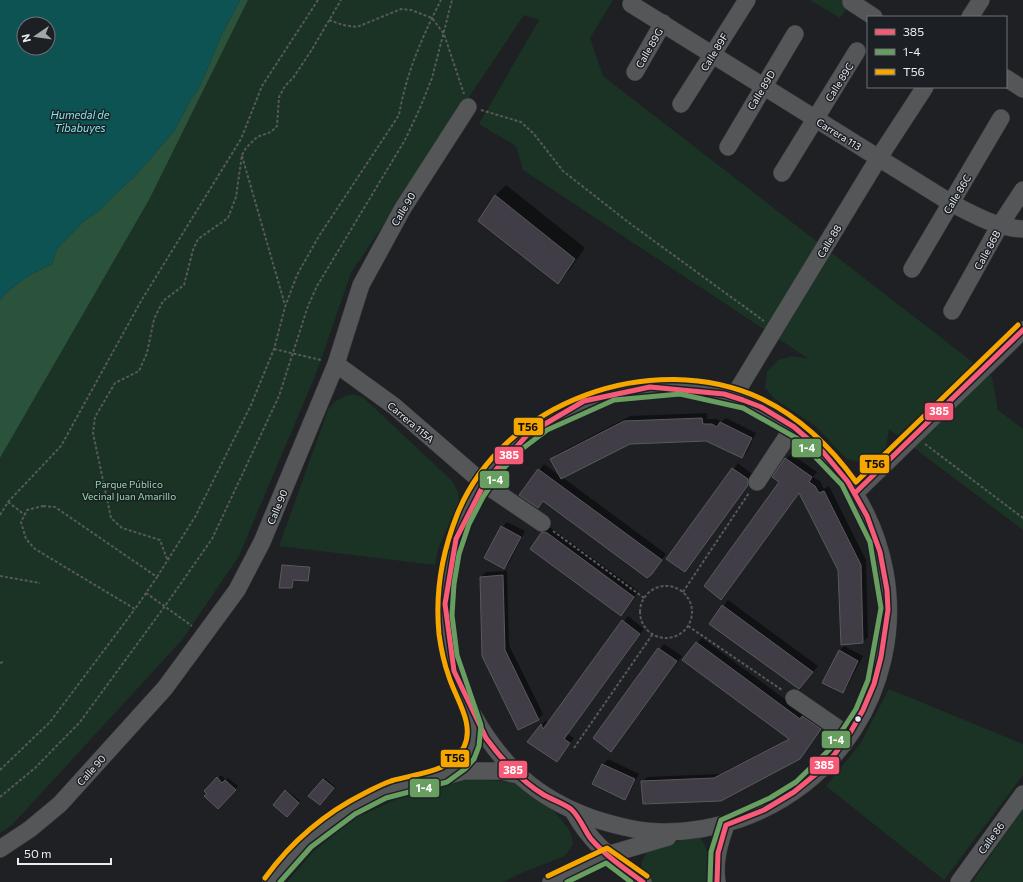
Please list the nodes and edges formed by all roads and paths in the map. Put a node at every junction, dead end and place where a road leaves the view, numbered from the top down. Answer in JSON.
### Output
{"nodes":[{"id":1,"x":318,"y":0,"type":"edge"},
{"id":2,"x":341,"y":0,"type":"edge"},
{"id":3,"x":441,"y":0,"type":"edge"},
{"id":4,"x":452,"y":0,"type":"edge"},
{"id":5,"x":747,"y":0,"type":"edge"},
{"id":6,"x":981,"y":0,"type":"edge"},
{"id":7,"x":851,"y":2,"type":"dead end"},
{"id":8,"x":631,"y":4,"type":"dead end"},
{"id":9,"x":872,"y":16,"type":"edge"},
{"id":10,"x":971,"y":16,"type":"edge"},
{"id":11,"x":432,"y":18,"type":"junction"},
{"id":12,"x":329,"y":20,"type":"junction"},
{"id":13,"x":663,"y":23,"type":"junction"},
{"id":14,"x":444,"y":34,"type":"junction"},
{"id":15,"x":795,"y":34,"type":"dead end"},
{"id":16,"x":857,"y":51,"type":"dead end"},
{"id":17,"x":712,"y":54,"type":"junction"},
{"id":18,"x":635,"y":72,"type":"dead end"},
{"id":19,"x":1007,"y":79,"type":"edge"},
{"id":20,"x":764,"y":87,"type":"junction"},
{"id":21,"x":924,"y":88,"type":"edge"},
{"id":22,"x":1023,"y":89,"type":"edge"},
{"id":23,"x":681,"y":104,"type":"dead end"},
{"id":24,"x":468,"y":107,"type":"junction"},
{"id":25,"x":1001,"y":118,"type":"dead end"},
{"id":26,"x":815,"y":119,"type":"junction"},
{"id":27,"x":728,"y":147,"type":"dead end"},
{"id":28,"x":242,"y":155,"type":"junction"},
{"id":29,"x":878,"y":159,"type":"junction"},
{"id":30,"x":782,"y":173,"type":"dead end"},
{"id":31,"x":1023,"y":190,"type":"edge"},
{"id":32,"x":952,"y":203,"type":"junction"},
{"id":33,"x":1000,"y":225,"type":"junction"},
{"id":34,"x":1023,"y":229,"type":"edge"},
{"id":35,"x":912,"y":269,"type":"dead end"},
{"id":36,"x":285,"y":307,"type":"junction"},
{"id":37,"x":952,"y":311,"type":"dead end"},
{"id":38,"x":776,"y":330,"type":"junction"},
{"id":39,"x":1023,"y":330,"type":"edge"},
{"id":40,"x":274,"y":349,"type":"junction"},
{"id":41,"x":294,"y":354,"type":"junction"},
{"id":42,"x":336,"y":364,"type":"junction"},
{"id":43,"x":734,"y":396,"type":"junction"},
{"id":44,"x":794,"y":426,"type":"junction"},
{"id":45,"x":914,"y":436,"type":"junction"},
{"id":46,"x":757,"y":482,"type":"joint"},
{"id":47,"x":483,"y":483,"type":"junction"},
{"id":48,"x":855,"y":493,"type":"junction"},
{"id":49,"x":8,"y":502,"type":"junction"},
{"id":50,"x":0,"y":515,"type":"edge"},
{"id":51,"x":25,"y":515,"type":"junction"},
{"id":52,"x":1023,"y":518,"type":"edge"},
{"id":53,"x":542,"y":523,"type":"joint"},
{"id":54,"x":167,"y":560,"type":"junction"},
{"id":55,"x":0,"y":576,"type":"edge"},
{"id":56,"x":157,"y":577,"type":"junction"},
{"id":57,"x":40,"y":583,"type":"dead end"},
{"id":58,"x":683,"y":592,"type":"junction"},
{"id":59,"x":146,"y":594,"type":"junction"},
{"id":60,"x":644,"y":598,"type":"junction"},
{"id":61,"x":165,"y":606,"type":"junction"},
{"id":62,"x":135,"y":609,"type":"junction"},
{"id":63,"x":688,"y":626,"type":"junction"},
{"id":64,"x":652,"y":634,"type":"junction"},
{"id":65,"x":205,"y":636,"type":"junction"},
{"id":66,"x":3,"y":662,"type":"dead end"},
{"id":67,"x":0,"y":663,"type":"edge"},
{"id":68,"x":794,"y":698,"type":"joint"},
{"id":69,"x":473,"y":715,"type":"junction"},
{"id":70,"x":850,"y":736,"type":"junction"},
{"id":71,"x":574,"y":748,"type":"dead end"},
{"id":72,"x":0,"y":770,"type":"edge"},
{"id":73,"x":447,"y":774,"type":"junction"},
{"id":74,"x":518,"y":775,"type":"junction"},
{"id":75,"x":1023,"y":794,"type":"edge"},
{"id":76,"x":0,"y":797,"type":"edge"},
{"id":77,"x":573,"y":811,"type":"junction"},
{"id":78,"x":726,"y":825,"type":"junction"},
{"id":79,"x":618,"y":827,"type":"junction"},
{"id":80,"x":688,"y":832,"type":"junction"},
{"id":81,"x":0,"y":849,"type":"edge"},
{"id":82,"x":607,"y":855,"type":"junction"},
{"id":83,"x":271,"y":882,"type":"edge"},
{"id":84,"x":551,"y":882,"type":"edge"},
{"id":85,"x":643,"y":882,"type":"edge"},
{"id":86,"x":717,"y":882,"type":"edge"},
{"id":87,"x":959,"y":882,"type":"edge"}],
"edges":[{"from":1,"to":49,"type":"path"},
{"from":2,"to":12,"type":"path"},
{"from":3,"to":11,"type":"path"},
{"from":4,"to":14,"type":"path"},
{"from":5,"to":17,"type":"street","name":"Calle 89F"},
{"from":6,"to":10,"type":"street"},
{"from":7,"to":9,"type":"street"},
{"from":8,"to":13,"type":"street","name":"Carrera 113"},
{"from":11,"to":12,"type":"path"},
{"from":11,"to":14,"type":"path"},
{"from":11,"to":36,"type":"path"},
{"from":12,"to":28,"type":"path"},
{"from":13,"to":17,"type":"street","name":"Carrera 113"},
{"from":13,"to":18,"type":"street","name":"Calle 89G"},
{"from":14,"to":24,"type":"path"},
{"from":14,"to":41,"type":"path"},
{"from":15,"to":20,"type":"street","name":"Calle 89D"},
{"from":16,"to":26,"type":"street","name":"Calle 89C"},
{"from":17,"to":20,"type":"street","name":"Carrera 113"},
{"from":17,"to":23,"type":"street","name":"Calle 89F"},
{"from":19,"to":22,"type":"street"},
{"from":20,"to":26,"type":"street","name":"Carrera 113"},
{"from":20,"to":27,"type":"street","name":"Calle 89D"},
{"from":21,"to":29,"type":"street","name":"Calle 88"},
{"from":24,"to":38,"type":"path"},
{"from":24,"to":42,"type":"street","name":"Calle 90"},
{"from":25,"to":32,"type":"street","name":"Calle 86C"},
{"from":26,"to":29,"type":"street","name":"Carrera 113"},
{"from":26,"to":30,"type":"street","name":"Calle 89C"},
{"from":28,"to":36,"type":"path"},
{"from":28,"to":54,"type":"path"},
{"from":29,"to":32,"type":"street","name":"Carrera 113"},
{"from":29,"to":38,"type":"street","name":"Calle 88"},
{"from":31,"to":33,"type":"street","name":"Calle 86B"},
{"from":32,"to":33,"type":"street","name":"Carrera 113"},
{"from":32,"to":35,"type":"street","name":"Calle 86C"},
{"from":33,"to":34,"type":"street","name":"Carrera 113"},
{"from":33,"to":37,"type":"street","name":"Calle 86B"},
{"from":36,"to":40,"type":"path"},
{"from":38,"to":43,"type":"street","name":"Calle 88"},
{"from":39,"to":45,"type":"street"},
{"from":40,"to":41,"type":"path"},
{"from":40,"to":54,"type":"path"},
{"from":41,"to":42,"type":"path"},
{"from":41,"to":61,"type":"path"},
{"from":42,"to":47,"type":"street","name":"Carrera 115A"},
{"from":42,"to":65,"type":"street","name":"Calle 90"},
{"from":43,"to":44,"type":"street"},
{"from":43,"to":47,"type":"street"},
{"from":44,"to":46,"type":"street"},
{"from":44,"to":48,"type":"street"},
{"from":45,"to":48,"type":"street"},
{"from":45,"to":52,"type":"path"},
{"from":46,"to":58,"type":"path"},
{"from":47,"to":53,"type":"street","name":"Carrera 115A"},
{"from":47,"to":69,"type":"street"},
{"from":48,"to":70,"type":"street"},
{"from":49,"to":50,"type":"path"},
{"from":49,"to":51,"type":"path"},
{"from":51,"to":56,"type":"path"},
{"from":51,"to":62,"type":"path"},
{"from":53,"to":60,"type":"path"},
{"from":54,"to":56,"type":"path"},
{"from":55,"to":57,"type":"path"},
{"from":56,"to":59,"type":"path"},
{"from":58,"to":60,"type":"path"},
{"from":58,"to":63,"type":"path"},
{"from":59,"to":61,"type":"path"},
{"from":59,"to":62,"type":"path"},
{"from":60,"to":64,"type":"path"},
{"from":61,"to":65,"type":"path"},
{"from":61,"to":76,"type":"path"},
{"from":62,"to":72,"type":"path"},
{"from":63,"to":64,"type":"path"},
{"from":63,"to":68,"type":"path"},
{"from":64,"to":71,"type":"path"},
{"from":65,"to":81,"type":"street","name":"Calle 90"},
{"from":66,"to":67,"type":"path"},
{"from":68,"to":70,"type":"street"},
{"from":69,"to":73,"type":"street"},
{"from":69,"to":74,"type":"street"},
{"from":70,"to":78,"type":"street"},
{"from":73,"to":74,"type":"street"},
{"from":73,"to":83,"type":"street"},
{"from":74,"to":77,"type":"street"},
{"from":75,"to":87,"type":"street","name":"Calle 86"},
{"from":77,"to":79,"type":"street"},
{"from":77,"to":82,"type":"street"},
{"from":78,"to":80,"type":"street"},
{"from":78,"to":86,"type":"street"},
{"from":79,"to":80,"type":"street"},
{"from":79,"to":82,"type":"street"},
{"from":80,"to":82,"type":"street"},
{"from":82,"to":84,"type":"street"},
{"from":82,"to":85,"type":"street"}]}
